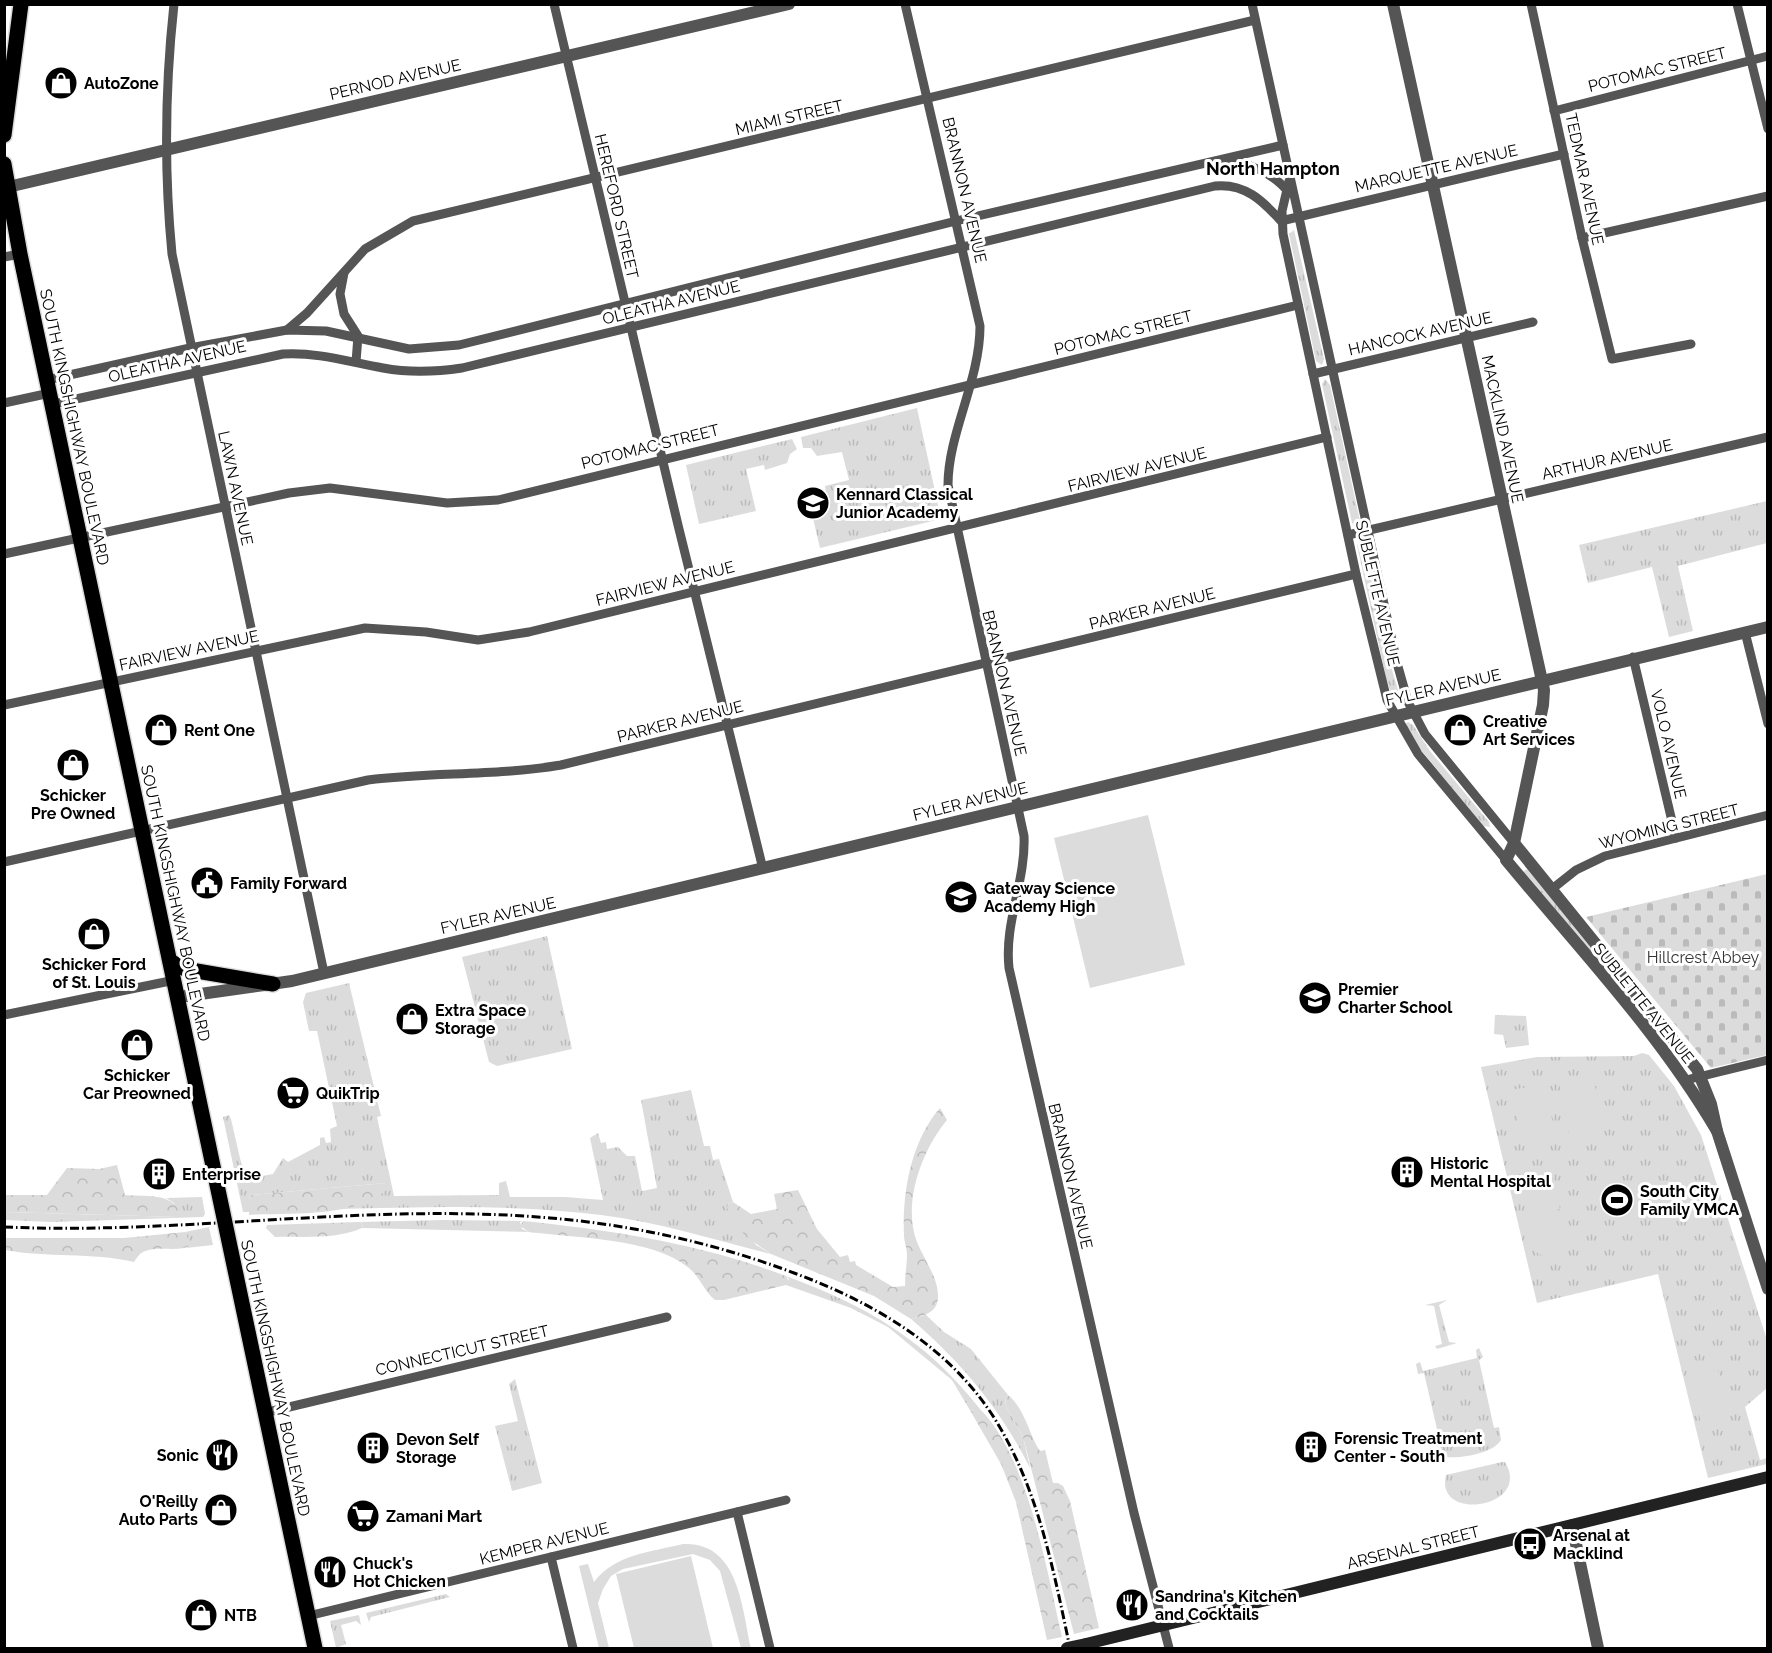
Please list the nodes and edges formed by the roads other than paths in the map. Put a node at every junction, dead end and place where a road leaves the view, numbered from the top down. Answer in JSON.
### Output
{"nodes":[{"id":1,"x":21,"y":4,"type":"edge"},
{"id":2,"x":174,"y":4,"type":"edge"},
{"id":3,"x":554,"y":4,"type":"edge"},
{"id":4,"x":789,"y":4,"type":"edge"},
{"id":5,"x":905,"y":4,"type":"edge"},
{"id":6,"x":1252,"y":4,"type":"edge"},
{"id":7,"x":1393,"y":4,"type":"edge"},
{"id":8,"x":1531,"y":4,"type":"edge"},
{"id":9,"x":1737,"y":4,"type":"edge"},
{"id":10,"x":1255,"y":20,"type":"junction"},
{"id":11,"x":567,"y":55,"type":"junction"},
{"id":12,"x":1767,"y":57,"type":"edge"},
{"id":13,"x":1750,"y":61,"type":"junction"},
{"id":14,"x":928,"y":99,"type":"junction"},
{"id":15,"x":6,"y":110,"type":"edge"},
{"id":16,"x":1554,"y":111,"type":"junction"},
{"id":17,"x":1767,"y":129,"type":"edge"},
{"id":18,"x":4,"y":135,"type":"edge"},
{"id":19,"x":1284,"y":146,"type":"junction"},
{"id":20,"x":167,"y":151,"type":"junction"},
{"id":21,"x":1564,"y":154,"type":"junction"},
{"id":22,"x":1211,"y":162,"type":"junction"},
{"id":23,"x":4,"y":164,"type":"edge"},
{"id":24,"x":1290,"y":173,"type":"junction"},
{"id":25,"x":596,"y":178,"type":"junction"},
{"id":26,"x":1432,"y":184,"type":"junction"},
{"id":27,"x":8,"y":187,"type":"junction"},
{"id":28,"x":1288,"y":191,"type":"junction"},
{"id":29,"x":1767,"y":196,"type":"edge"},
{"id":30,"x":1297,"y":205,"type":"junction"},
{"id":31,"x":1299,"y":216,"type":"junction"},
{"id":32,"x":956,"y":221,"type":"junction"},
{"id":33,"x":1281,"y":221,"type":"junction"},
{"id":34,"x":1582,"y":238,"type":"junction"},
{"id":35,"x":962,"y":246,"type":"junction"},
{"id":36,"x":20,"y":254,"type":"junction"},
{"id":37,"x":4,"y":257,"type":"edge"},
{"id":38,"x":344,"y":270,"type":"junction"},
{"id":39,"x":625,"y":303,"type":"junction"},
{"id":40,"x":1298,"y":305,"type":"junction"},
{"id":41,"x":1533,"y":322,"type":"dead end"},
{"id":42,"x":631,"y":326,"type":"junction"},
{"id":43,"x":287,"y":330,"type":"junction"},
{"id":44,"x":358,"y":336,"type":"junction"},
{"id":45,"x":1466,"y":338,"type":"junction"},
{"id":46,"x":1691,"y":344,"type":"dead end"},
{"id":47,"x":190,"y":348,"type":"junction"},
{"id":48,"x":356,"y":363,"type":"junction"},
{"id":49,"x":1333,"y":370,"type":"junction"},
{"id":50,"x":196,"y":373,"type":"junction"},
{"id":51,"x":1313,"y":374,"type":"junction"},
{"id":52,"x":972,"y":384,"type":"junction"},
{"id":53,"x":50,"y":392,"type":"junction"},
{"id":54,"x":4,"y":403,"type":"edge"},
{"id":55,"x":1767,"y":436,"type":"edge"},
{"id":56,"x":1327,"y":437,"type":"junction"},
{"id":57,"x":663,"y":458,"type":"junction"},
{"id":58,"x":1501,"y":500,"type":"junction"},
{"id":59,"x":224,"y":507,"type":"junction"},
{"id":60,"x":956,"y":529,"type":"junction"},
{"id":61,"x":1368,"y":531,"type":"junction"},
{"id":62,"x":1348,"y":535,"type":"junction"},
{"id":63,"x":80,"y":537,"type":"junction"},
{"id":64,"x":4,"y":554,"type":"edge"},
{"id":65,"x":1356,"y":574,"type":"junction"},
{"id":66,"x":695,"y":590,"type":"junction"},
{"id":67,"x":1767,"y":627,"type":"edge"},
{"id":68,"x":1745,"y":632,"type":"junction"},
{"id":69,"x":254,"y":651,"type":"junction"},
{"id":70,"x":1633,"y":657,"type":"junction"},
{"id":71,"x":985,"y":664,"type":"junction"},
{"id":72,"x":1542,"y":681,"type":"junction"},
{"id":73,"x":111,"y":683,"type":"junction"},
{"id":74,"x":4,"y":705,"type":"edge"},
{"id":75,"x":1413,"y":712,"type":"junction"},
{"id":76,"x":1394,"y":716,"type":"junction"},
{"id":77,"x":1767,"y":724,"type":"edge"},
{"id":78,"x":729,"y":725,"type":"junction"},
{"id":79,"x":286,"y":798,"type":"junction"},
{"id":80,"x":1018,"y":806,"type":"junction"},
{"id":81,"x":1766,"y":816,"type":"edge"},
{"id":82,"x":143,"y":830,"type":"junction"},
{"id":83,"x":1676,"y":838,"type":"junction"},
{"id":84,"x":1514,"y":843,"type":"junction"},
{"id":85,"x":1506,"y":860,"type":"junction"},
{"id":86,"x":4,"y":862,"type":"edge"},
{"id":87,"x":763,"y":869,"type":"junction"},
{"id":88,"x":1552,"y":889,"type":"junction"},
{"id":89,"x":172,"y":962,"type":"junction"},
{"id":90,"x":324,"y":973,"type":"junction"},
{"id":91,"x":175,"y":980,"type":"junction"},
{"id":92,"x":273,"y":984,"type":"junction"},
{"id":93,"x":179,"y":997,"type":"junction"},
{"id":94,"x":4,"y":1015,"type":"edge"},
{"id":95,"x":1767,"y":1060,"type":"edge"},
{"id":96,"x":1701,"y":1077,"type":"junction"},
{"id":97,"x":1686,"y":1080,"type":"junction"},
{"id":98,"x":1717,"y":1131,"type":"junction"},
{"id":99,"x":1767,"y":1288,"type":"edge"},
{"id":100,"x":667,"y":1317,"type":"dead end"},
{"id":101,"x":264,"y":1413,"type":"junction"},
{"id":102,"x":1767,"y":1477,"type":"edge"},
{"id":103,"x":786,"y":1500,"type":"dead end"},
{"id":104,"x":737,"y":1512,"type":"junction"},
{"id":105,"x":1572,"y":1524,"type":"junction"},
{"id":106,"x":551,"y":1557,"type":"junction"},
{"id":107,"x":308,"y":1616,"type":"junction"},
{"id":108,"x":1162,"y":1625,"type":"junction"},
{"id":109,"x":315,"y":1648,"type":"edge"},
{"id":110,"x":573,"y":1648,"type":"edge"},
{"id":111,"x":770,"y":1648,"type":"edge"},
{"id":112,"x":1067,"y":1648,"type":"edge"},
{"id":113,"x":1169,"y":1648,"type":"edge"},
{"id":114,"x":1598,"y":1648,"type":"edge"}],
"edges":[{"from":1,"to":15,"type":"main road"},
{"from":2,"to":20,"type":"street","name":"LAWN AVENUE"},
{"from":3,"to":11,"type":"street","name":"HEREFORD STREET"},
{"from":4,"to":11,"type":"street","name":"PERNOD AVENUE"},
{"from":5,"to":14,"type":"street","name":"BRANNON AVENUE"},
{"from":6,"to":10,"type":"street","name":"SUBLETTE AVENUE"},
{"from":7,"to":26,"type":"street","name":"MACKLIND AVENUE"},
{"from":8,"to":16,"type":"street","name":"TEDMAR AVENUE"},
{"from":9,"to":13,"type":"street"},
{"from":10,"to":14,"type":"street","name":"MIAMI STREET"},
{"from":10,"to":19,"type":"street","name":"SUBLETTE AVENUE"},
{"from":11,"to":20,"type":"street","name":"PERNOD AVENUE"},
{"from":11,"to":25,"type":"street","name":"HEREFORD STREET"},
{"from":12,"to":13,"type":"street","name":"POTOMAC STREET"},
{"from":13,"to":16,"type":"street","name":"POTOMAC STREET"},
{"from":13,"to":17,"type":"street"},
{"from":14,"to":25,"type":"street","name":"MIAMI STREET"},
{"from":14,"to":32,"type":"street","name":"BRANNON AVENUE"},
{"from":15,"to":18,"type":"main road"},
{"from":16,"to":21,"type":"street","name":"TEDMAR AVENUE"},
{"from":19,"to":22,"type":"street","name":"OLEATHA AVENUE"},
{"from":19,"to":24,"type":"street","name":"SUBLETTE AVENUE"},
{"from":20,"to":27,"type":"street","name":"PERNOD AVENUE"},
{"from":20,"to":47,"type":"street","name":"LAWN AVENUE"},
{"from":21,"to":26,"type":"street","name":"MARQUETTE AVENUE"},
{"from":21,"to":34,"type":"street","name":"TEDMAR AVENUE"},
{"from":22,"to":28,"type":"street","name":"OLEATHA AVENUE"},
{"from":22,"to":32,"type":"street","name":"OLEATHA AVENUE"},
{"from":23,"to":27,"type":"main road","name":"SOUTH KINGSHIGHWAY BOULEVARD"},
{"from":24,"to":28,"type":"street","name":"SUBLETTE AVENUE"},
{"from":24,"to":30,"type":"street","name":"SUBLETTE AVENUE"},
{"from":25,"to":38,"type":"street","name":"MIAMI STREET"},
{"from":25,"to":39,"type":"street","name":"HEREFORD STREET"},
{"from":26,"to":31,"type":"street","name":"MARQUETTE AVENUE"},
{"from":26,"to":45,"type":"street","name":"MACKLIND AVENUE"},
{"from":27,"to":36,"type":"main road","name":"SOUTH KINGSHIGHWAY BOULEVARD"},
{"from":28,"to":30,"type":"street","name":"OLEATHA AVENUE"},
{"from":28,"to":33,"type":"street","name":"SUBLETTE AVENUE"},
{"from":29,"to":34,"type":"street"},
{"from":30,"to":31,"type":"street","name":"SUBLETTE AVENUE"},
{"from":31,"to":33,"type":"street","name":"MARQUETTE AVENUE"},
{"from":31,"to":49,"type":"street","name":"SUBLETTE AVENUE"},
{"from":32,"to":35,"type":"street","name":"BRANNON AVENUE"},
{"from":32,"to":39,"type":"street","name":"OLEATHA AVENUE"},
{"from":33,"to":35,"type":"street","name":"OLEATHA AVENUE"},
{"from":33,"to":40,"type":"street","name":"SUBLETTE AVENUE"},
{"from":34,"to":46,"type":"street","name":"TEDMAR AVENUE"},
{"from":35,"to":42,"type":"street","name":"OLEATHA AVENUE"},
{"from":35,"to":52,"type":"street","name":"BRANNON AVENUE"},
{"from":36,"to":37,"type":"street"},
{"from":36,"to":53,"type":"main road","name":"SOUTH KINGSHIGHWAY BOULEVARD"},
{"from":38,"to":43,"type":"street","name":"MIAMI STREET"},
{"from":38,"to":44,"type":"street"},
{"from":39,"to":42,"type":"street","name":"HEREFORD STREET"},
{"from":39,"to":44,"type":"street","name":"OLEATHA AVENUE"},
{"from":40,"to":51,"type":"street","name":"SUBLETTE AVENUE"},
{"from":40,"to":52,"type":"street","name":"POTOMAC STREET"},
{"from":41,"to":45,"type":"street","name":"HANCOCK AVENUE"},
{"from":42,"to":48,"type":"street","name":"OLEATHA AVENUE"},
{"from":42,"to":57,"type":"street","name":"HEREFORD STREET"},
{"from":43,"to":44,"type":"street","name":"OLEATHA AVENUE"},
{"from":43,"to":47,"type":"street","name":"OLEATHA AVENUE"},
{"from":44,"to":48,"type":"street"},
{"from":45,"to":49,"type":"street","name":"HANCOCK AVENUE"},
{"from":45,"to":58,"type":"street","name":"MACKLIND AVENUE"},
{"from":47,"to":50,"type":"street","name":"LAWN AVENUE"},
{"from":47,"to":53,"type":"street","name":"OLEATHA AVENUE"},
{"from":48,"to":50,"type":"street","name":"OLEATHA AVENUE"},
{"from":49,"to":51,"type":"street","name":"HANCOCK AVENUE"},
{"from":49,"to":61,"type":"street","name":"SUBLETTE AVENUE"},
{"from":50,"to":53,"type":"street","name":"OLEATHA AVENUE"},
{"from":50,"to":59,"type":"street","name":"LAWN AVENUE"},
{"from":51,"to":56,"type":"street","name":"SUBLETTE AVENUE"},
{"from":52,"to":57,"type":"street","name":"POTOMAC STREET"},
{"from":52,"to":60,"type":"street","name":"BRANNON AVENUE"},
{"from":53,"to":54,"type":"street","name":"OLEATHA AVENUE"},
{"from":53,"to":63,"type":"main road","name":"SOUTH KINGSHIGHWAY BOULEVARD"},
{"from":55,"to":58,"type":"street","name":"ARTHUR AVENUE"},
{"from":56,"to":60,"type":"street","name":"FAIRVIEW AVENUE"},
{"from":56,"to":62,"type":"street","name":"SUBLETTE AVENUE"},
{"from":57,"to":59,"type":"street","name":"POTOMAC STREET"},
{"from":57,"to":66,"type":"street","name":"HEREFORD STREET"},
{"from":58,"to":61,"type":"street","name":"ARTHUR AVENUE"},
{"from":58,"to":72,"type":"street","name":"MACKLIND AVENUE"},
{"from":59,"to":63,"type":"street","name":"POTOMAC STREET"},
{"from":59,"to":69,"type":"street","name":"LAWN AVENUE"},
{"from":60,"to":66,"type":"street","name":"FAIRVIEW AVENUE"},
{"from":60,"to":71,"type":"street","name":"BRANNON AVENUE"},
{"from":61,"to":62,"type":"street","name":"ARTHUR AVENUE"},
{"from":61,"to":75,"type":"street","name":"SUBLETTE AVENUE"},
{"from":62,"to":65,"type":"street","name":"SUBLETTE AVENUE"},
{"from":63,"to":64,"type":"street","name":"POTOMAC STREET"},
{"from":63,"to":73,"type":"main road","name":"SOUTH KINGSHIGHWAY BOULEVARD"},
{"from":65,"to":71,"type":"street","name":"PARKER AVENUE"},
{"from":65,"to":76,"type":"street","name":"SUBLETTE AVENUE"},
{"from":66,"to":69,"type":"street","name":"FAIRVIEW AVENUE"},
{"from":66,"to":78,"type":"street","name":"HEREFORD STREET"},
{"from":67,"to":68,"type":"street","name":"FYLER AVENUE"},
{"from":68,"to":70,"type":"street","name":"FYLER AVENUE"},
{"from":68,"to":77,"type":"street"},
{"from":69,"to":73,"type":"street","name":"FAIRVIEW AVENUE"},
{"from":69,"to":79,"type":"street","name":"LAWN AVENUE"},
{"from":70,"to":72,"type":"street","name":"FYLER AVENUE"},
{"from":70,"to":83,"type":"street","name":"VOLO AVENUE"},
{"from":71,"to":78,"type":"street","name":"PARKER AVENUE"},
{"from":71,"to":80,"type":"street","name":"BRANNON AVENUE"},
{"from":72,"to":75,"type":"street","name":"FYLER AVENUE"},
{"from":72,"to":84,"type":"street","name":"MACKLIND AVENUE"},
{"from":73,"to":74,"type":"street","name":"FAIRVIEW AVENUE"},
{"from":73,"to":82,"type":"main road","name":"SOUTH KINGSHIGHWAY BOULEVARD"},
{"from":75,"to":76,"type":"street","name":"FYLER AVENUE"},
{"from":75,"to":84,"type":"street","name":"SUBLETTE AVENUE"},
{"from":76,"to":80,"type":"street","name":"FYLER AVENUE"},
{"from":76,"to":85,"type":"street","name":"SUBLETTE AVENUE"},
{"from":78,"to":79,"type":"street","name":"PARKER AVENUE"},
{"from":78,"to":87,"type":"street","name":"HEREFORD STREET"},
{"from":79,"to":82,"type":"street","name":"PARKER AVENUE"},
{"from":79,"to":90,"type":"street","name":"LAWN AVENUE"},
{"from":80,"to":87,"type":"street","name":"FYLER AVENUE"},
{"from":80,"to":108,"type":"street","name":"BRANNON AVENUE"},
{"from":81,"to":83,"type":"street","name":"WYOMING STREET"},
{"from":82,"to":86,"type":"street","name":"PARKER AVENUE"},
{"from":82,"to":89,"type":"main road","name":"SOUTH KINGSHIGHWAY BOULEVARD"},
{"from":83,"to":88,"type":"street","name":"WYOMING STREET"},
{"from":84,"to":85,"type":"street","name":"MACKLIND AVENUE"},
{"from":84,"to":88,"type":"street","name":"SUBLETTE AVENUE"},
{"from":85,"to":97,"type":"street","name":"SUBLETTE AVENUE"},
{"from":87,"to":90,"type":"street","name":"FYLER AVENUE"},
{"from":88,"to":96,"type":"street","name":"SUBLETTE AVENUE"},
{"from":89,"to":91,"type":"main road","name":"SOUTH KINGSHIGHWAY BOULEVARD"},
{"from":89,"to":92,"type":"main road"},
{"from":90,"to":92,"type":"street","name":"FYLER AVENUE"},
{"from":91,"to":93,"type":"main road","name":"SOUTH KINGSHIGHWAY BOULEVARD"},
{"from":91,"to":94,"type":"street"},
{"from":92,"to":93,"type":"street","name":"FYLER AVENUE"},
{"from":93,"to":101,"type":"main road","name":"SOUTH KINGSHIGHWAY BOULEVARD"},
{"from":95,"to":96,"type":"street"},
{"from":96,"to":97,"type":"street"},
{"from":96,"to":98,"type":"street","name":"SUBLETTE AVENUE"},
{"from":97,"to":98,"type":"street","name":"SUBLETTE AVENUE"},
{"from":98,"to":99,"type":"street","name":"SUBLETTE AVENUE"},
{"from":100,"to":101,"type":"street","name":"CONNECTICUT STREET"},
{"from":101,"to":107,"type":"main road","name":"SOUTH KINGSHIGHWAY BOULEVARD"},
{"from":102,"to":105,"type":"main road","name":"ARSENAL STREET"},
{"from":103,"to":104,"type":"street","name":"KEMPER AVENUE"},
{"from":104,"to":106,"type":"street","name":"KEMPER AVENUE"},
{"from":104,"to":111,"type":"street"},
{"from":105,"to":108,"type":"main road","name":"ARSENAL STREET"},
{"from":105,"to":114,"type":"street"},
{"from":106,"to":107,"type":"street","name":"KEMPER AVENUE"},
{"from":106,"to":110,"type":"street"},
{"from":107,"to":109,"type":"main road","name":"SOUTH KINGSHIGHWAY BOULEVARD"},
{"from":108,"to":112,"type":"main road","name":"ARSENAL STREET","bridge":true},
{"from":108,"to":113,"type":"street","name":"BRANNON AVENUE"}]}
